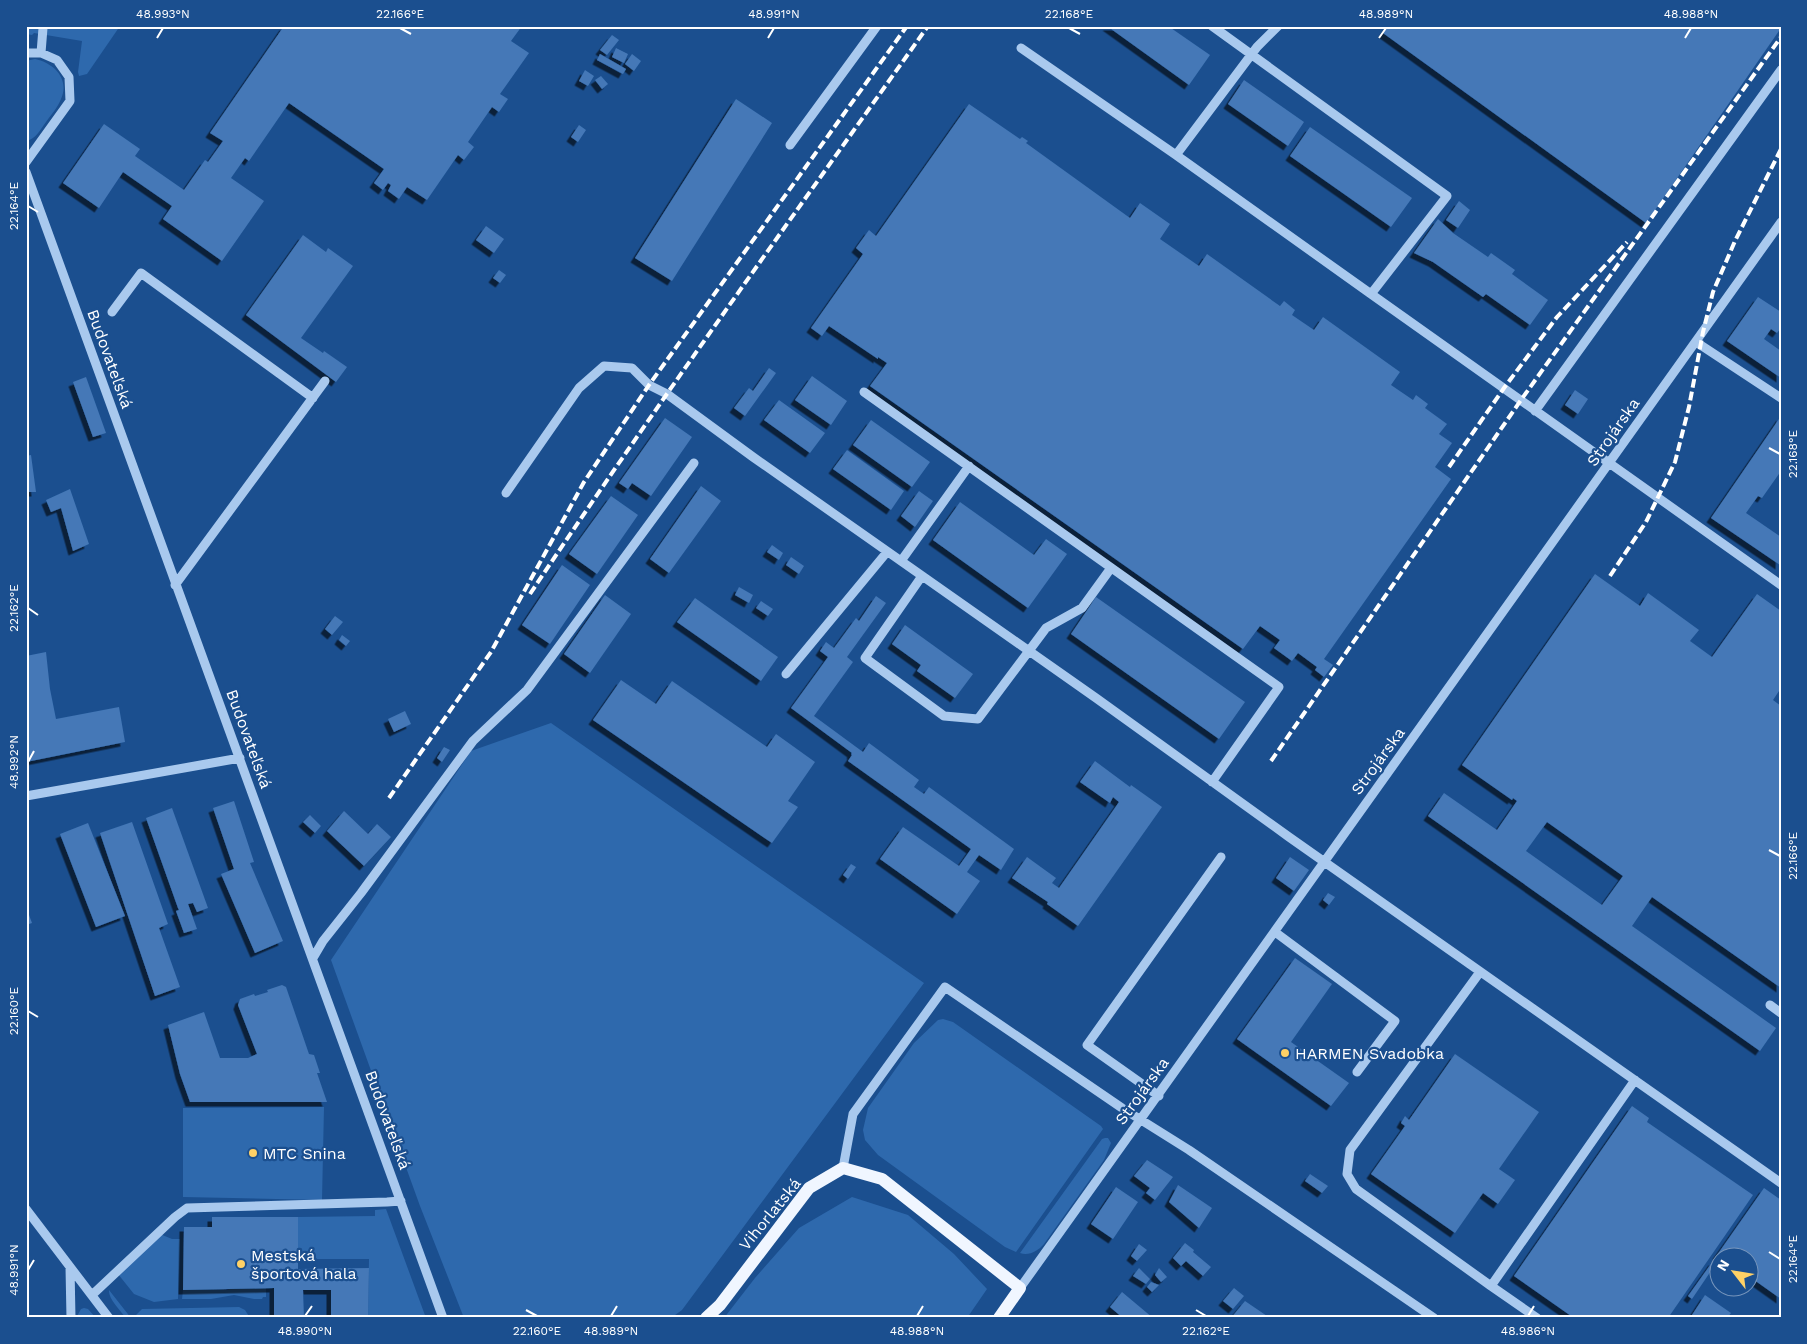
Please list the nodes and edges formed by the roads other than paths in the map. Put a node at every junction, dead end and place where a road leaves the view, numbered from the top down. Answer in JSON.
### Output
{"nodes":[{"id":1,"x":877,"y":26,"type":"edge"},
{"id":2,"x":1212,"y":26,"type":"edge"},
{"id":3,"x":1278,"y":26,"type":"edge"},
{"id":4,"x":44,"y":27,"type":"edge"},
{"id":5,"x":1021,"y":48,"type":"dead end"},
{"id":6,"x":26,"y":53,"type":"edge"},
{"id":7,"x":41,"y":53,"type":"junction"},
{"id":8,"x":1251,"y":53,"type":"junction"},
{"id":9,"x":1781,"y":70,"type":"edge"},
{"id":10,"x":790,"y":145,"type":"dead end"},
{"id":11,"x":1176,"y":155,"type":"junction"},
{"id":12,"x":26,"y":162,"type":"edge"},
{"id":13,"x":26,"y":172,"type":"edge"},
{"id":14,"x":1781,"y":222,"type":"edge"},
{"id":15,"x":1371,"y":294,"type":"junction"},
{"id":16,"x":112,"y":312,"type":"dead end"},
{"id":17,"x":1696,"y":342,"type":"junction"},
{"id":18,"x":325,"y":381,"type":"dead end"},
{"id":19,"x":864,"y":392,"type":"dead end"},
{"id":20,"x":313,"y":398,"type":"junction"},
{"id":21,"x":1781,"y":398,"type":"edge"},
{"id":22,"x":1535,"y":412,"type":"junction"},
{"id":23,"x":694,"y":463,"type":"dead end"},
{"id":24,"x":1610,"y":463,"type":"junction"},
{"id":25,"x":969,"y":466,"type":"junction"},
{"id":26,"x":506,"y":493,"type":"dead end"},
{"id":27,"x":888,"y":552,"type":"junction"},
{"id":28,"x":900,"y":561,"type":"junction"},
{"id":29,"x":1111,"y":568,"type":"junction"},
{"id":30,"x":922,"y":576,"type":"junction"},
{"id":31,"x":175,"y":585,"type":"junction"},
{"id":32,"x":1781,"y":585,"type":"edge"},
{"id":33,"x":1029,"y":651,"type":"junction"},
{"id":34,"x":786,"y":674,"type":"dead end"},
{"id":35,"x":240,"y":758,"type":"junction"},
{"id":36,"x":1212,"y":782,"type":"junction"},
{"id":37,"x":26,"y":796,"type":"edge"},
{"id":38,"x":1222,"y":857,"type":"dead end"},
{"id":39,"x":1325,"y":863,"type":"junction"},
{"id":40,"x":1275,"y":932,"type":"junction"},
{"id":41,"x":313,"y":958,"type":"junction"},
{"id":42,"x":1480,"y":972,"type":"junction"},
{"id":43,"x":1770,"y":1005,"type":"dead end"},
{"id":44,"x":1781,"y":1013,"type":"edge"},
{"id":45,"x":1357,"y":1072,"type":"dead end"},
{"id":46,"x":1635,"y":1080,"type":"junction"},
{"id":47,"x":1159,"y":1096,"type":"junction"},
{"id":48,"x":1141,"y":1120,"type":"junction"},
{"id":49,"x":843,"y":1168,"type":"junction"},
{"id":50,"x":1781,"y":1183,"type":"edge"},
{"id":51,"x":401,"y":1201,"type":"junction"},
{"id":52,"x":26,"y":1209,"type":"edge"},
{"id":53,"x":70,"y":1266,"type":"junction"},
{"id":54,"x":1491,"y":1286,"type":"junction"},
{"id":55,"x":1020,"y":1288,"type":"junction"},
{"id":56,"x":92,"y":1295,"type":"junction"},
{"id":57,"x":71,"y":1318,"type":"edge"},
{"id":58,"x":109,"y":1318,"type":"edge"},
{"id":59,"x":443,"y":1318,"type":"edge"},
{"id":60,"x":706,"y":1318,"type":"edge"},
{"id":61,"x":999,"y":1318,"type":"edge"},
{"id":62,"x":1434,"y":1318,"type":"edge"},
{"id":63,"x":1537,"y":1318,"type":"edge"}],
"edges":[{"from":1,"to":10,"type":"street"},
{"from":2,"to":8,"type":"street"},
{"from":3,"to":8,"type":"street"},
{"from":4,"to":7,"type":"street"},
{"from":5,"to":11,"type":"street"},
{"from":6,"to":7,"type":"street"},
{"from":7,"to":12,"type":"street"},
{"from":8,"to":11,"type":"street"},
{"from":8,"to":15,"type":"street"},
{"from":9,"to":22,"type":"street"},
{"from":11,"to":15,"type":"street"},
{"from":13,"to":31,"type":"street","name":"Budovateľská"},
{"from":14,"to":17,"type":"street","name":"Strojárska"},
{"from":15,"to":22,"type":"street"},
{"from":16,"to":20,"type":"street"},
{"from":17,"to":21,"type":"street"},
{"from":17,"to":24,"type":"street","name":"Strojárska"},
{"from":18,"to":20,"type":"street"},
{"from":19,"to":25,"type":"street"},
{"from":20,"to":31,"type":"street"},
{"from":22,"to":24,"type":"street"},
{"from":23,"to":41,"type":"street"},
{"from":24,"to":32,"type":"street"},
{"from":24,"to":39,"type":"street","name":"Strojárska"},
{"from":25,"to":28,"type":"street"},
{"from":25,"to":29,"type":"street"},
{"from":26,"to":27,"type":"street"},
{"from":27,"to":28,"type":"street"},
{"from":27,"to":34,"type":"street"},
{"from":28,"to":30,"type":"street"},
{"from":29,"to":33,"type":"street"},
{"from":29,"to":36,"type":"street"},
{"from":30,"to":33,"type":"street"},
{"from":30,"to":33,"type":"street"},
{"from":31,"to":35,"type":"street","name":"Budovateľská"},
{"from":33,"to":36,"type":"street"},
{"from":35,"to":37,"type":"street"},
{"from":35,"to":41,"type":"street","name":"Budovateľská"},
{"from":36,"to":39,"type":"street"},
{"from":38,"to":47,"type":"street"},
{"from":39,"to":40,"type":"street","name":"Strojárska"},
{"from":39,"to":42,"type":"street"},
{"from":40,"to":45,"type":"street"},
{"from":40,"to":47,"type":"street","name":"Strojárska"},
{"from":41,"to":51,"type":"street","name":"Budovateľská"},
{"from":42,"to":46,"type":"street"},
{"from":42,"to":54,"type":"street"},
{"from":43,"to":44,"type":"street"},
{"from":46,"to":50,"type":"street"},
{"from":46,"to":54,"type":"street"},
{"from":47,"to":48,"type":"street","name":"Strojárska"},
{"from":48,"to":49,"type":"street"},
{"from":48,"to":55,"type":"street","name":"Strojárska"},
{"from":48,"to":62,"type":"street"},
{"from":49,"to":55,"type":"main road"},
{"from":49,"to":60,"type":"main road","name":"Vihorlatská"},
{"from":51,"to":56,"type":"street"},
{"from":51,"to":59,"type":"street","name":"Budovateľská"},
{"from":52,"to":53,"type":"street"},
{"from":53,"to":56,"type":"street"},
{"from":53,"to":57,"type":"street"},
{"from":54,"to":63,"type":"street"},
{"from":55,"to":61,"type":"main road","name":"Strojárska"},
{"from":56,"to":58,"type":"street"}]}
